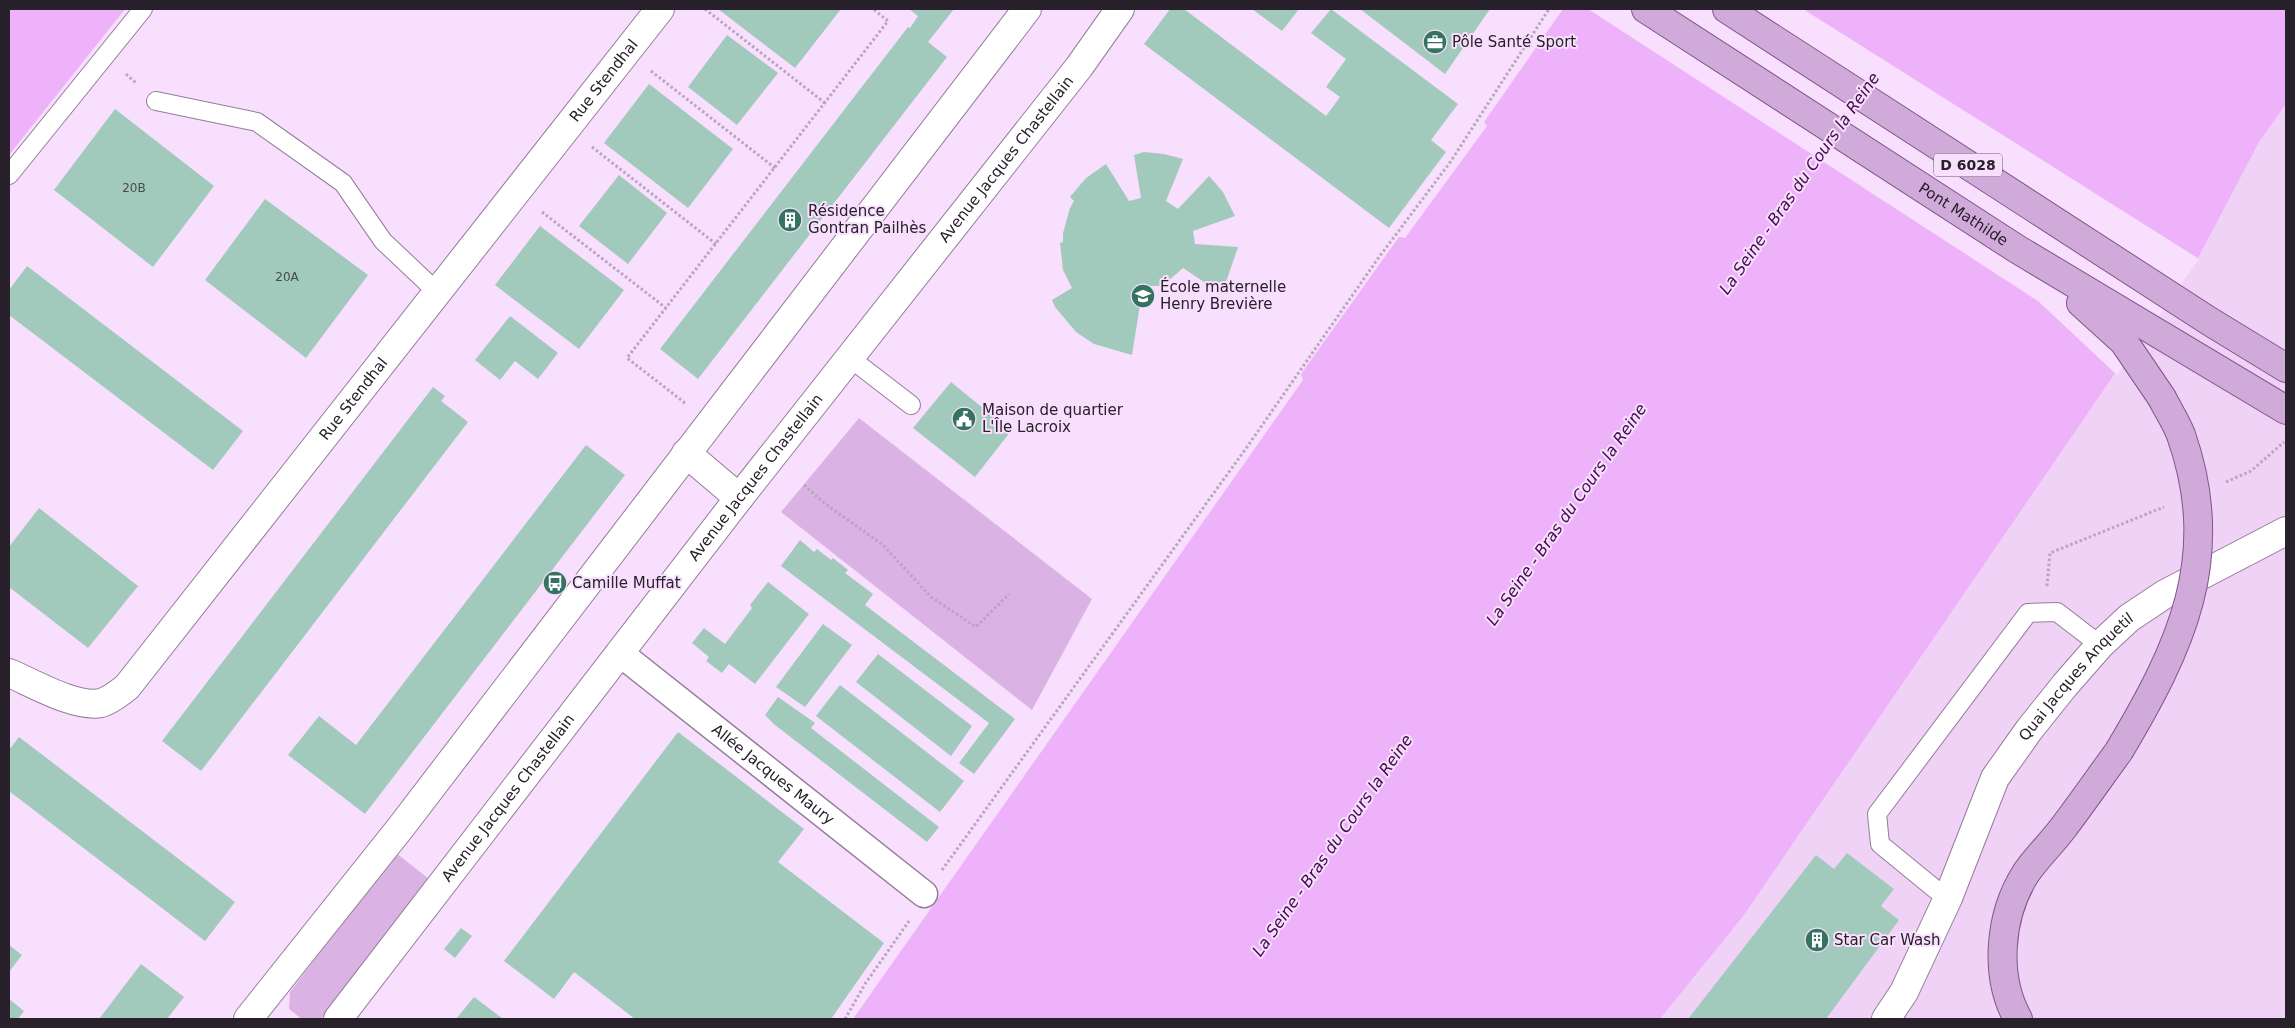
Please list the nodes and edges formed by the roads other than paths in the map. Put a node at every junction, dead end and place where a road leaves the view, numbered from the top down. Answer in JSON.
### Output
{"nodes":[{"id":1,"x":142,"y":9,"type":"edge"},
{"id":2,"x":660,"y":9,"type":"edge"},
{"id":3,"x":1027,"y":9,"type":"edge"},
{"id":4,"x":1120,"y":9,"type":"edge"},
{"id":5,"x":1646,"y":9,"type":"edge"},
{"id":6,"x":1727,"y":9,"type":"edge"},
{"id":7,"x":156,"y":101,"type":"road end"},
{"id":8,"x":9,"y":175,"type":"edge"},
{"id":9,"x":2017,"y":249,"type":"junction"},
{"id":10,"x":438,"y":293,"type":"junction"},
{"id":11,"x":850,"y":358,"type":"junction"},
{"id":12,"x":2281,"y":362,"type":"edge"},
{"id":13,"x":911,"y":405,"type":"dead end"},
{"id":14,"x":2286,"y":410,"type":"edge"},
{"id":15,"x":686,"y":453,"type":"junction"},
{"id":16,"x":739,"y":498,"type":"junction"},
{"id":17,"x":2286,"y":531,"type":"edge"},
{"id":18,"x":2100,"y":645,"type":"junction"},
{"id":19,"x":621,"y":654,"type":"junction"},
{"id":20,"x":9,"y":673,"type":"edge"},
{"id":21,"x":924,"y":894,"type":"road end"},
{"id":22,"x":1948,"y":898,"type":"junction"},
{"id":23,"x":2016,"y":1017,"type":"edge"},
{"id":24,"x":248,"y":1019,"type":"edge"},
{"id":25,"x":338,"y":1019,"type":"edge"},
{"id":26,"x":1886,"y":1019,"type":"edge"}],
"edges":[{"from":1,"to":8,"type":"lane"},
{"from":2,"to":10,"type":"street","name":"Rue Stendhal"},
{"from":3,"to":15,"type":"street"},
{"from":4,"to":11,"type":"street","name":"Avenue Jacques Chastellain"},
{"from":5,"to":9,"type":"main road","name":"Pont Mathilde","number":"D 6028"},
{"from":6,"to":12,"type":"main road","number":"D 6028"},
{"from":7,"to":10,"type":"lane"},
{"from":9,"to":14,"type":"main road","name":"Pont Mathilde","number":"D 6028"},
{"from":9,"to":23,"type":"main road","bridge":true},
{"from":10,"to":20,"type":"street","name":"Rue Stendhal"},
{"from":11,"to":13,"type":"lane"},
{"from":11,"to":16,"type":"street","name":"Avenue Jacques Chastellain"},
{"from":15,"to":16,"type":"street"},
{"from":15,"to":24,"type":"street"},
{"from":16,"to":19,"type":"street","name":"Avenue Jacques Chastellain"},
{"from":17,"to":18,"type":"street","name":"Quai Jacques Anquetil"},
{"from":18,"to":22,"type":"street","name":"Quai Jacques Anquetil"},
{"from":18,"to":22,"type":"lane"},
{"from":19,"to":21,"type":"street","name":"Allée Jacques Maury"},
{"from":19,"to":25,"type":"street","name":"Avenue Jacques Chastellain"},
{"from":22,"to":26,"type":"street","name":"Quai Jacques Anquetil"}]}
